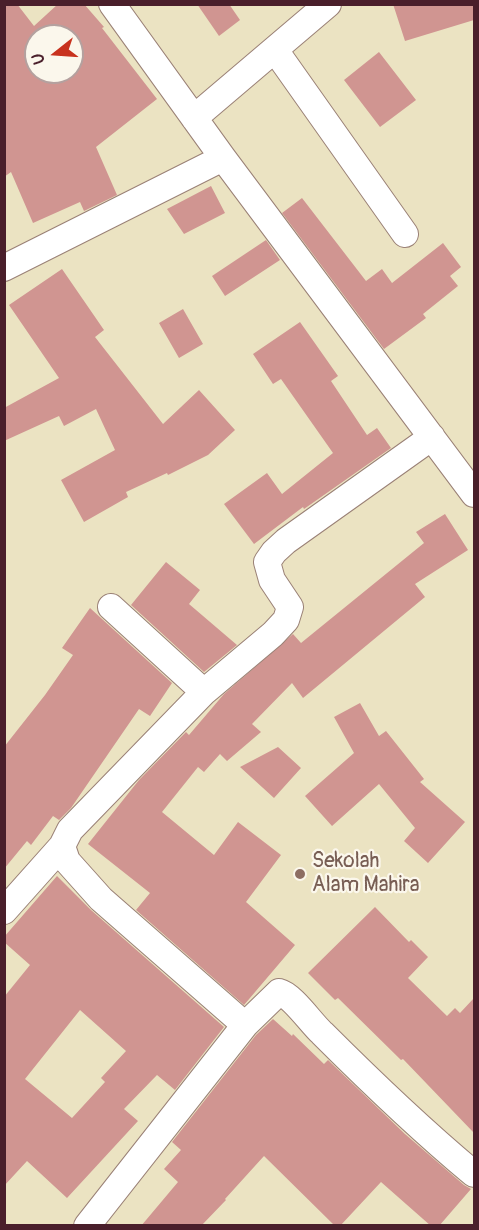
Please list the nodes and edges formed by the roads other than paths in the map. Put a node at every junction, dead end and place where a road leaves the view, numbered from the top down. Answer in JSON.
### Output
{"nodes":[{"id":1,"x":112,"y":4,"type":"edge"},
{"id":2,"x":328,"y":4,"type":"edge"},
{"id":3,"x":275,"y":50,"type":"junction"},
{"id":4,"x":200,"y":113,"type":"junction"},
{"id":5,"x":223,"y":158,"type":"junction"},
{"id":6,"x":405,"y":234,"type":"dead end"},
{"id":7,"x":4,"y":268,"type":"edge"},
{"id":8,"x":432,"y":437,"type":"junction"},
{"id":9,"x":474,"y":494,"type":"edge"},
{"id":10,"x":111,"y":607,"type":"dead end"},
{"id":11,"x":204,"y":692,"type":"junction"},
{"id":12,"x":62,"y":846,"type":"junction"},
{"id":13,"x":4,"y":911,"type":"edge"},
{"id":14,"x":245,"y":1025,"type":"junction"},
{"id":15,"x":474,"y":1174,"type":"edge"},
{"id":16,"x":87,"y":1226,"type":"edge"}],
"edges":[{"from":1,"to":4,"type":"street"},
{"from":2,"to":3,"type":"street"},
{"from":3,"to":4,"type":"street"},
{"from":3,"to":6,"type":"street"},
{"from":4,"to":5,"type":"street"},
{"from":5,"to":7,"type":"street"},
{"from":5,"to":8,"type":"street"},
{"from":8,"to":9,"type":"street"},
{"from":8,"to":11,"type":"street"},
{"from":10,"to":11,"type":"street"},
{"from":11,"to":12,"type":"street"},
{"from":12,"to":13,"type":"street"},
{"from":12,"to":14,"type":"street"},
{"from":14,"to":15,"type":"street"},
{"from":14,"to":16,"type":"street"}]}
